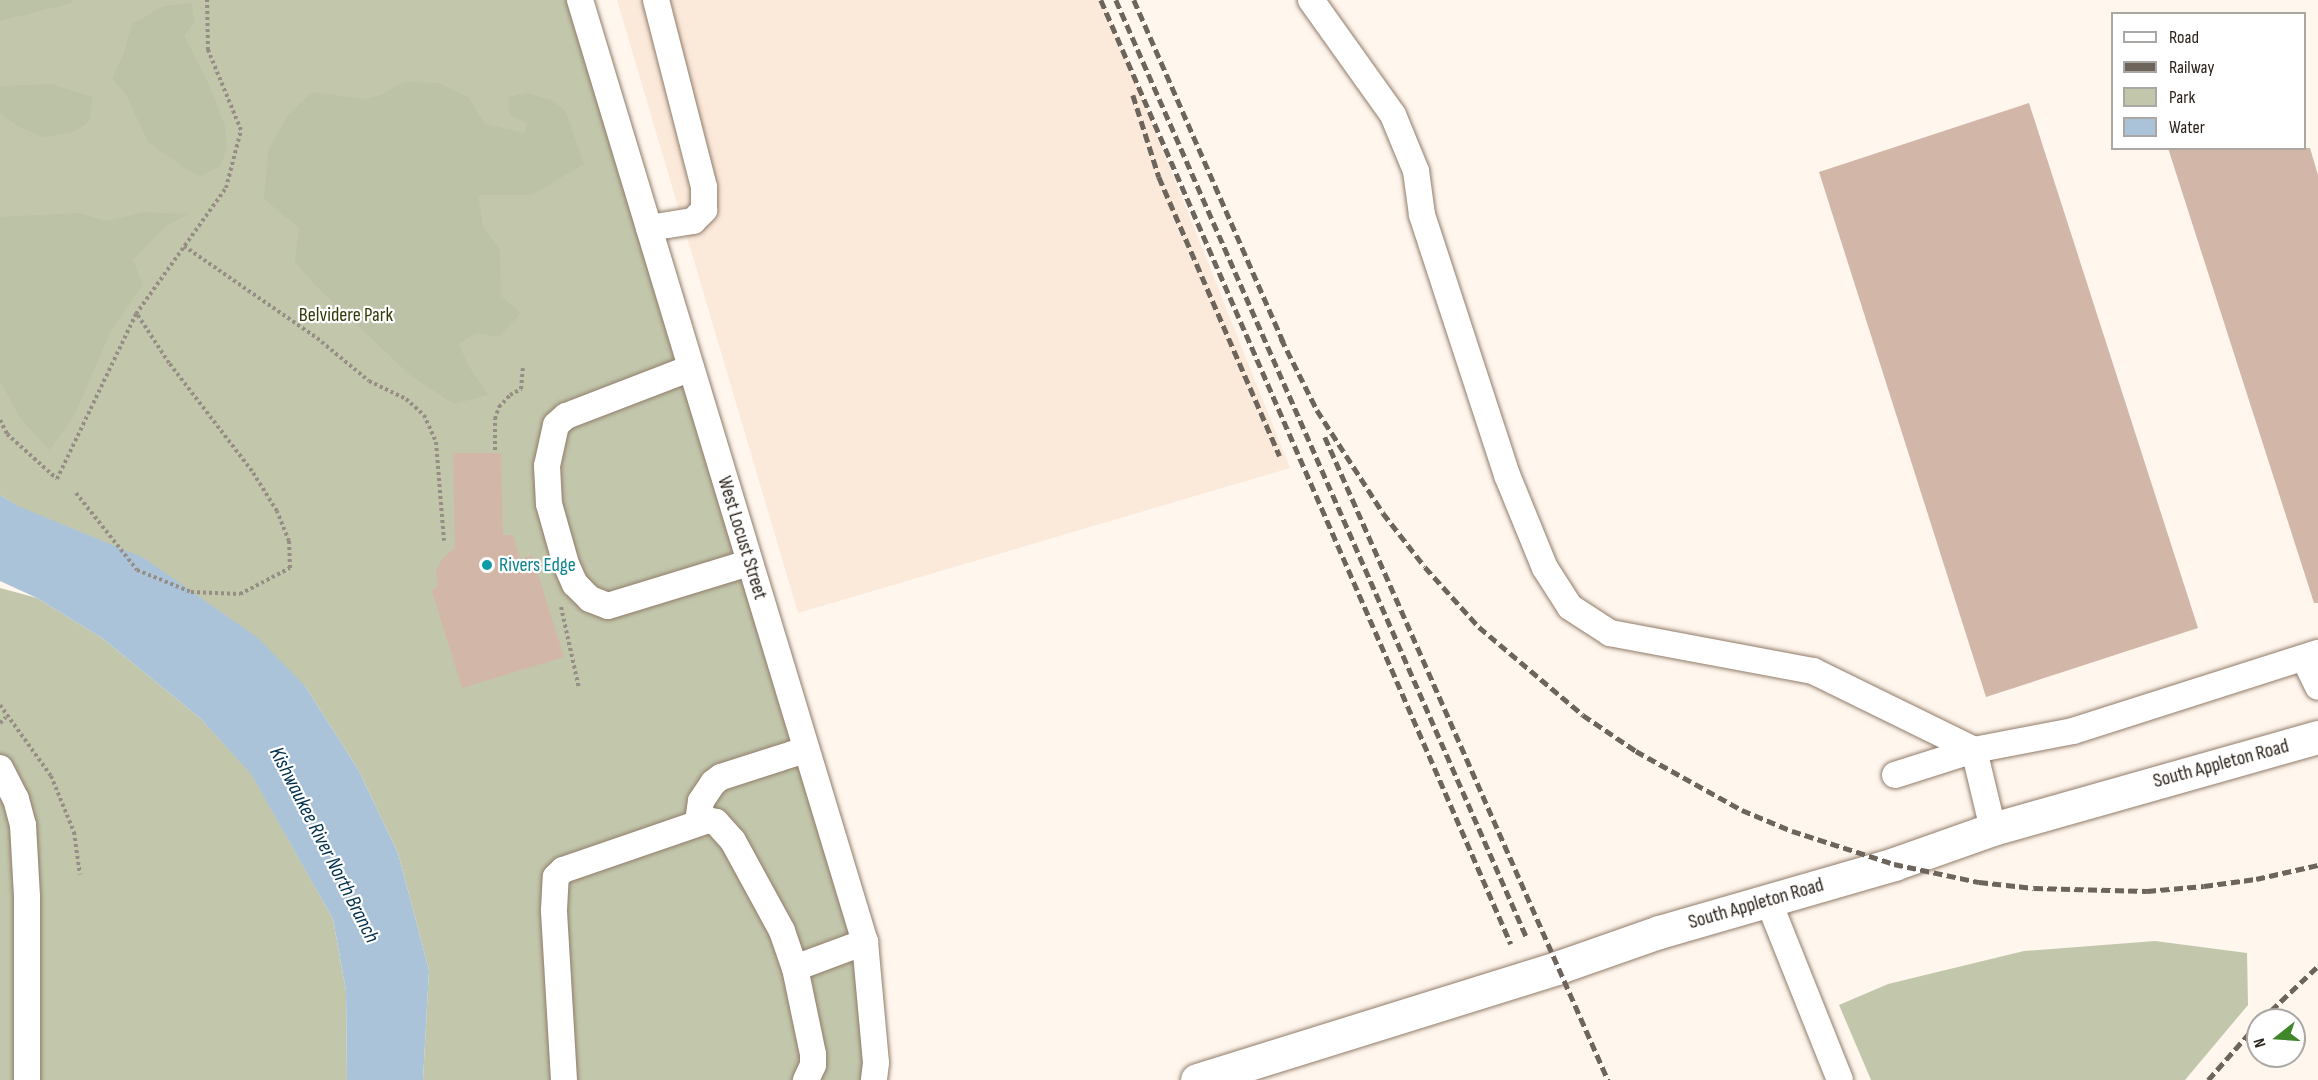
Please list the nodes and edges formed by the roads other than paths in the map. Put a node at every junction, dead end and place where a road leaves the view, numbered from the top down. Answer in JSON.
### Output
{"nodes":[{"id":1,"x":580,"y":0,"type":"edge"},
{"id":2,"x":656,"y":0,"type":"edge"},
{"id":3,"x":1311,"y":0,"type":"edge"},
{"id":4,"x":649,"y":228,"type":"junction"},
{"id":5,"x":691,"y":368,"type":"junction"},
{"id":6,"x":749,"y":563,"type":"junction"},
{"id":7,"x":2311,"y":655,"type":"edge"},
{"id":8,"x":2318,"y":687,"type":"edge"},
{"id":9,"x":2318,"y":737,"type":"edge"},
{"id":10,"x":805,"y":750,"type":"junction"},
{"id":11,"x":1974,"y":750,"type":"junction"},
{"id":12,"x":0,"y":768,"type":"edge"},
{"id":13,"x":1895,"y":775,"type":"dead end"},
{"id":14,"x":698,"y":822,"type":"junction"},
{"id":15,"x":1993,"y":829,"type":"junction"},
{"id":16,"x":1768,"y":900,"type":"junction"},
{"id":17,"x":865,"y":942,"type":"junction"},
{"id":18,"x":795,"y":968,"type":"junction"},
{"id":19,"x":27,"y":1080,"type":"edge"},
{"id":20,"x":564,"y":1080,"type":"edge"},
{"id":21,"x":806,"y":1080,"type":"edge"},
{"id":22,"x":873,"y":1080,"type":"edge"},
{"id":23,"x":1197,"y":1080,"type":"edge"},
{"id":24,"x":1840,"y":1080,"type":"edge"}],
"edges":[{"from":1,"to":4,"type":"street","name":"West Locust Street"},
{"from":2,"to":4,"type":"street"},
{"from":3,"to":11,"type":"street"},
{"from":4,"to":5,"type":"street","name":"West Locust Street"},
{"from":5,"to":6,"type":"street","name":"West Locust Street"},
{"from":5,"to":6,"type":"street"},
{"from":6,"to":10,"type":"street","name":"West Locust Street"},
{"from":7,"to":8,"type":"street"},
{"from":7,"to":11,"type":"street"},
{"from":9,"to":15,"type":"main road","name":"South Appleton Road"},
{"from":10,"to":14,"type":"street"},
{"from":10,"to":17,"type":"street","name":"West Locust Street"},
{"from":11,"to":13,"type":"street"},
{"from":11,"to":15,"type":"street"},
{"from":12,"to":19,"type":"street"},
{"from":14,"to":18,"type":"street"},
{"from":14,"to":20,"type":"street"},
{"from":15,"to":16,"type":"main road","name":"South Appleton Road"},
{"from":16,"to":23,"type":"main road","name":"South Appleton Road"},
{"from":16,"to":24,"type":"street"},
{"from":17,"to":18,"type":"street"},
{"from":17,"to":22,"type":"street","name":"West Locust Street"},
{"from":18,"to":21,"type":"street"}]}
